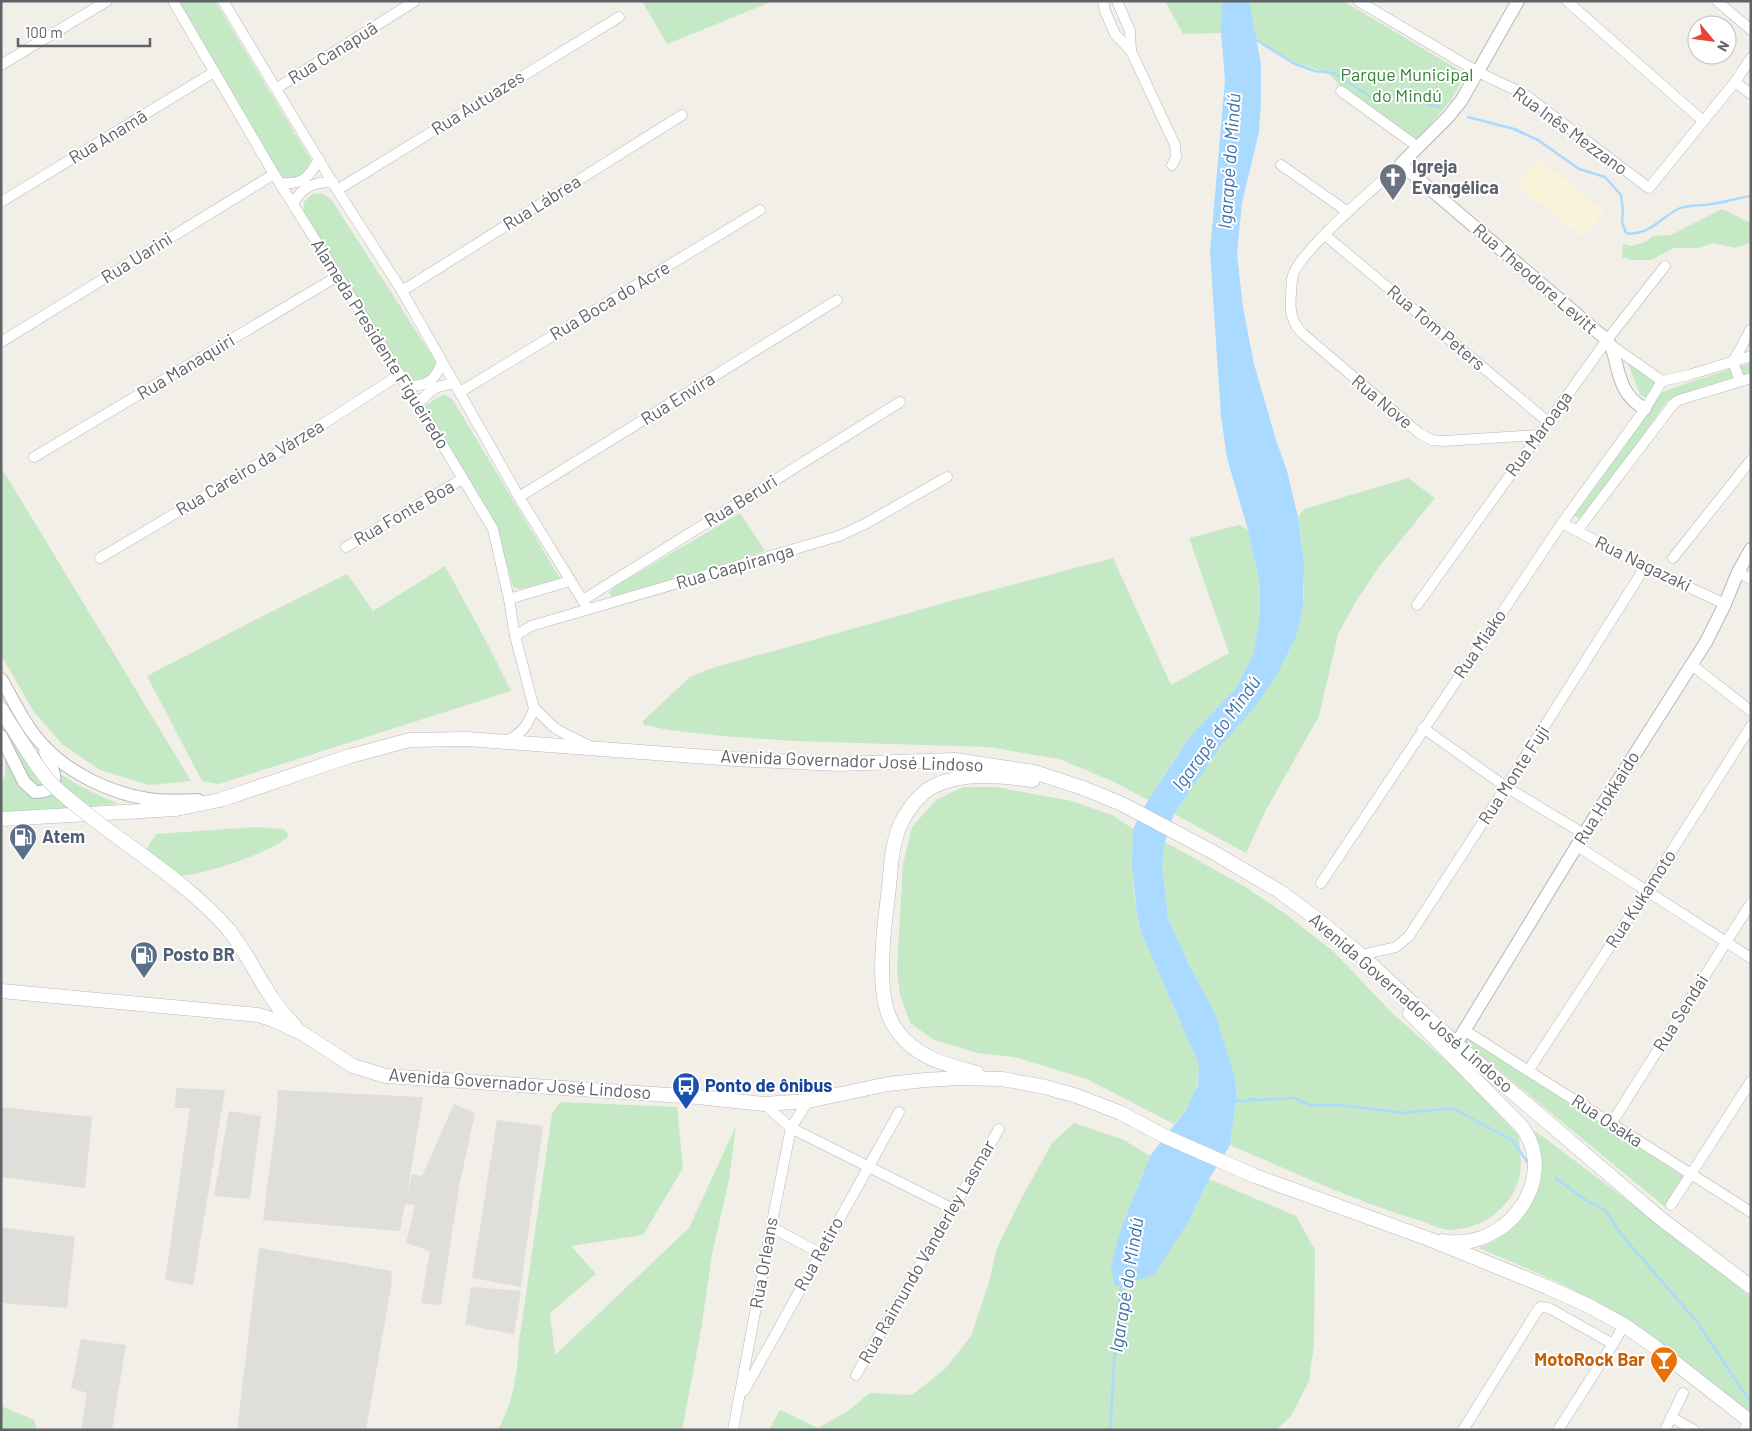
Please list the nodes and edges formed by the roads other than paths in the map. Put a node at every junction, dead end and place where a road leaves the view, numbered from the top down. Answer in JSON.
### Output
{"nodes":[{"id":1,"x":107,"y":1,"type":"edge"},
{"id":2,"x":173,"y":1,"type":"edge"},
{"id":3,"x":223,"y":1,"type":"edge"},
{"id":4,"x":415,"y":1,"type":"edge"},
{"id":5,"x":1103,"y":1,"type":"edge"},
{"id":6,"x":1117,"y":1,"type":"edge"},
{"id":7,"x":1358,"y":1,"type":"edge"},
{"id":8,"x":1518,"y":1,"type":"edge"},
{"id":9,"x":1567,"y":1,"type":"edge"},
{"id":10,"x":1717,"y":1,"type":"edge"},
{"id":11,"x":619,"y":17,"type":"dead end"},
{"id":12,"x":1751,"y":30,"type":"edge"},
{"id":13,"x":1131,"y":52,"type":"junction"},
{"id":14,"x":1751,"y":58,"type":"edge"},
{"id":15,"x":1,"y":65,"type":"edge"},
{"id":16,"x":214,"y":72,"type":"junction"},
{"id":17,"x":1478,"y":72,"type":"junction"},
{"id":18,"x":1735,"y":82,"type":"junction"},
{"id":19,"x":277,"y":88,"type":"junction"},
{"id":20,"x":1341,"y":91,"type":"dead end"},
{"id":21,"x":1751,"y":94,"type":"edge"},
{"id":22,"x":682,"y":115,"type":"dead end"},
{"id":23,"x":1703,"y":121,"type":"junction"},
{"id":24,"x":1418,"y":146,"type":"junction"},
{"id":25,"x":319,"y":160,"type":"junction"},
{"id":26,"x":1401,"y":164,"type":"junction"},
{"id":27,"x":1172,"y":165,"type":"dead end"},
{"id":28,"x":1281,"y":165,"type":"dead end"},
{"id":29,"x":274,"y":174,"type":"junction"},
{"id":30,"x":280,"y":183,"type":"junction"},
{"id":31,"x":335,"y":186,"type":"junction"},
{"id":32,"x":1,"y":202,"type":"edge"},
{"id":33,"x":293,"y":204,"type":"junction"},
{"id":34,"x":760,"y":210,"type":"dead end"},
{"id":35,"x":1348,"y":212,"type":"junction"},
{"id":36,"x":1324,"y":235,"type":"junction"},
{"id":37,"x":1665,"y":266,"type":"dead end"},
{"id":38,"x":338,"y":276,"type":"junction"},
{"id":39,"x":402,"y":291,"type":"junction"},
{"id":40,"x":837,"y":300,"type":"dead end"},
{"id":41,"x":1751,"y":329,"type":"edge"},
{"id":42,"x":1,"y":342,"type":"edge"},
{"id":43,"x":1609,"y":342,"type":"junction"},
{"id":44,"x":1751,"y":356,"type":"edge"},
{"id":45,"x":442,"y":362,"type":"junction"},
{"id":46,"x":1733,"y":362,"type":"junction"},
{"id":47,"x":399,"y":375,"type":"junction"},
{"id":48,"x":1751,"y":378,"type":"edge"},
{"id":49,"x":1662,"y":381,"type":"junction"},
{"id":50,"x":1740,"y":381,"type":"junction"},
{"id":51,"x":406,"y":385,"type":"junction"},
{"id":52,"x":457,"y":388,"type":"junction"},
{"id":53,"x":900,"y":402,"type":"dead end"},
{"id":54,"x":418,"y":404,"type":"junction"},
{"id":55,"x":1645,"y":409,"type":"junction"},
{"id":56,"x":1548,"y":422,"type":"junction"},
{"id":57,"x":1538,"y":435,"type":"junction"},
{"id":58,"x":34,"y":458,"type":"dead end"},
{"id":59,"x":1751,"y":460,"type":"edge"},
{"id":60,"x":947,"y":477,"type":"dead end"},
{"id":61,"x":462,"y":479,"type":"junction"},
{"id":62,"x":520,"y":497,"type":"junction"},
{"id":63,"x":1562,"y":523,"type":"junction"},
{"id":64,"x":1577,"y":531,"type":"junction"},
{"id":65,"x":346,"y":547,"type":"dead end"},
{"id":66,"x":1751,"y":549,"type":"edge"},
{"id":67,"x":100,"y":558,"type":"dead end"},
{"id":68,"x":1672,"y":558,"type":"dead end"},
{"id":69,"x":1645,"y":567,"type":"junction"},
{"id":70,"x":1738,"y":572,"type":"junction"},
{"id":71,"x":1751,"y":580,"type":"edge"},
{"id":72,"x":570,"y":581,"type":"junction"},
{"id":73,"x":509,"y":601,"type":"junction"},
{"id":74,"x":1725,"y":604,"type":"junction"},
{"id":75,"x":585,"y":605,"type":"junction"},
{"id":76,"x":1416,"y":605,"type":"dead end"},
{"id":77,"x":532,"y":626,"type":"junction"},
{"id":78,"x":515,"y":636,"type":"junction"},
{"id":79,"x":1692,"y":665,"type":"junction"},
{"id":80,"x":1,"y":680,"type":"edge"},
{"id":81,"x":534,"y":708,"type":"junction"},
{"id":82,"x":1751,"y":711,"type":"edge"},
{"id":83,"x":5,"y":715,"type":"edge"},
{"id":84,"x":1751,"y":726,"type":"edge"},
{"id":85,"x":1423,"y":728,"type":"junction"},
{"id":86,"x":1,"y":736,"type":"edge"},
{"id":87,"x":505,"y":742,"type":"junction"},
{"id":88,"x":41,"y":744,"type":"junction"},
{"id":89,"x":597,"y":749,"type":"junction"},
{"id":90,"x":1506,"y":787,"type":"junction"},
{"id":91,"x":1083,"y":788,"type":"junction"},
{"id":92,"x":220,"y":800,"type":"junction"},
{"id":93,"x":1,"y":819,"type":"edge"},
{"id":94,"x":1584,"y":834,"type":"junction"},
{"id":95,"x":1577,"y":846,"type":"junction"},
{"id":96,"x":1321,"y":883,"type":"dead end"},
{"id":97,"x":1647,"y":890,"type":"junction"},
{"id":98,"x":1751,"y":903,"type":"edge"},
{"id":99,"x":1726,"y":942,"type":"junction"},
{"id":100,"x":1361,"y":955,"type":"junction"},
{"id":101,"x":1751,"y":958,"type":"edge"},
{"id":102,"x":1,"y":991,"type":"edge"},
{"id":103,"x":1404,"y":996,"type":"junction"},
{"id":104,"x":1464,"y":1030,"type":"junction"},
{"id":105,"x":302,"y":1033,"type":"junction"},
{"id":106,"x":1456,"y":1044,"type":"junction"},
{"id":107,"x":1528,"y":1070,"type":"junction"},
{"id":108,"x":1002,"y":1079,"type":"junction"},
{"id":109,"x":1751,"y":1081,"type":"edge"},
{"id":110,"x":808,"y":1101,"type":"junction"},
{"id":111,"x":764,"y":1104,"type":"junction"},
{"id":112,"x":898,"y":1112,"type":"dead end"},
{"id":113,"x":1611,"y":1124,"type":"junction"},
{"id":114,"x":791,"y":1128,"type":"junction"},
{"id":115,"x":999,"y":1129,"type":"dead end"},
{"id":116,"x":868,"y":1166,"type":"junction"},
{"id":117,"x":1691,"y":1175,"type":"junction"},
{"id":118,"x":1671,"y":1206,"type":"dead end"},
{"id":119,"x":953,"y":1209,"type":"junction"},
{"id":120,"x":1751,"y":1212,"type":"edge"},
{"id":121,"x":771,"y":1227,"type":"junction"},
{"id":122,"x":1429,"y":1238,"type":"junction"},
{"id":123,"x":820,"y":1253,"type":"junction"},
{"id":124,"x":1751,"y":1287,"type":"edge"},
{"id":125,"x":1624,"y":1325,"type":"junction"},
{"id":126,"x":1613,"y":1344,"type":"junction"},
{"id":127,"x":856,"y":1376,"type":"dead end"},
{"id":128,"x":1683,"y":1392,"type":"dead end"},
{"id":129,"x":740,"y":1398,"type":"junction"},
{"id":130,"x":1672,"y":1417,"type":"junction"},
{"id":131,"x":1748,"y":1424,"type":"edge"},
{"id":132,"x":733,"y":1430,"type":"edge"},
{"id":133,"x":1463,"y":1430,"type":"edge"},
{"id":134,"x":1558,"y":1430,"type":"edge"},
{"id":135,"x":1665,"y":1430,"type":"edge"},
{"id":136,"x":1694,"y":1430,"type":"edge"}],
"edges":[{"from":1,"to":15,"type":"street"},
{"from":2,"to":16,"type":"street","name":"Alameda Presidente Figueiredo"},
{"from":3,"to":19,"type":"street"},
{"from":4,"to":19,"type":"street","name":"Rua Canapuã"},
{"from":5,"to":13,"type":"street"},
{"from":6,"to":13,"type":"street"},
{"from":7,"to":17,"type":"street","name":"Rua Inês Mezzano"},
{"from":8,"to":17,"type":"street"},
{"from":9,"to":23,"type":"street"},
{"from":10,"to":12,"type":"street"},
{"from":11,"to":31,"type":"street","name":"Rua Autuazes"},
{"from":13,"to":27,"type":"street"},
{"from":14,"to":18,"type":"street"},
{"from":16,"to":29,"type":"street","name":"Alameda Presidente Figueiredo"},
{"from":16,"to":32,"type":"street","name":"Rua Anamã"},
{"from":17,"to":23,"type":"street","name":"Rua Inês Mezzano"},
{"from":17,"to":24,"type":"street"},
{"from":18,"to":21,"type":"street"},
{"from":18,"to":23,"type":"street"},
{"from":19,"to":25,"type":"street"},
{"from":20,"to":24,"type":"street"},
{"from":22,"to":39,"type":"street","name":"Rua Lábrea"},
{"from":24,"to":26,"type":"street"},
{"from":25,"to":30,"type":"street"},
{"from":25,"to":31,"type":"street"},
{"from":26,"to":35,"type":"street"},
{"from":26,"to":43,"type":"street","name":"Rua Theodore Levitt"},
{"from":28,"to":35,"type":"street"},
{"from":29,"to":30,"type":"street","name":"Alameda Presidente Figueiredo"},
{"from":29,"to":42,"type":"street","name":"Rua Uarini"},
{"from":30,"to":33,"type":"street","name":"Alameda Presidente Figueiredo"},
{"from":31,"to":33,"type":"street"},
{"from":31,"to":39,"type":"street"},
{"from":33,"to":38,"type":"street","name":"Alameda Presidente Figueiredo"},
{"from":34,"to":52,"type":"street","name":"Rua Boca do Acre"},
{"from":35,"to":36,"type":"street"},
{"from":36,"to":56,"type":"street","name":"Rua Tom Peters"},
{"from":36,"to":57,"type":"street","name":"Rua Nove"},
{"from":37,"to":43,"type":"street","name":"Rua Maroaga"},
{"from":38,"to":47,"type":"street","name":"Alameda Presidente Figueiredo"},
{"from":38,"to":58,"type":"street","name":"Rua Manaquiri"},
{"from":39,"to":45,"type":"street"},
{"from":40,"to":62,"type":"street","name":"Rua Envira"},
{"from":41,"to":46,"type":"street"},
{"from":43,"to":49,"type":"street"},
{"from":43,"to":55,"type":"street","name":"Rua Theodore Levitt"},
{"from":43,"to":56,"type":"street","name":"Rua Maroaga"},
{"from":44,"to":46,"type":"street"},
{"from":45,"to":51,"type":"street"},
{"from":45,"to":52,"type":"street"},
{"from":46,"to":49,"type":"street"},
{"from":46,"to":50,"type":"street"},
{"from":47,"to":51,"type":"street","name":"Alameda Presidente Figueiredo"},
{"from":47,"to":67,"type":"street","name":"Rua Careiro da Várzea"},
{"from":48,"to":50,"type":"street"},
{"from":49,"to":55,"type":"street","name":"Rua Miako"},
{"from":50,"to":64,"type":"street"},
{"from":51,"to":54,"type":"street","name":"Alameda Presidente Figueiredo"},
{"from":52,"to":54,"type":"street","name":"Rua Boca do Acre"},
{"from":52,"to":62,"type":"street"},
{"from":53,"to":75,"type":"street","name":"Rua Beruri"},
{"from":54,"to":61,"type":"street","name":"Alameda Presidente Figueiredo"},
{"from":55,"to":63,"type":"street","name":"Rua Miako"},
{"from":56,"to":57,"type":"street","name":"Rua Maroaga"},
{"from":57,"to":76,"type":"street","name":"Rua Maroaga"},
{"from":59,"to":68,"type":"street"},
{"from":60,"to":75,"type":"street","name":"Rua Caapiranga"},
{"from":61,"to":65,"type":"street","name":"Rua Fonte Boa"},
{"from":61,"to":73,"type":"street","name":"Alameda Presidente Figueiredo"},
{"from":62,"to":72,"type":"street"},
{"from":63,"to":64,"type":"street","name":"Rua Nagazaki"},
{"from":63,"to":85,"type":"street","name":"Rua Miako"},
{"from":64,"to":69,"type":"street","name":"Rua Nagazaki"},
{"from":66,"to":70,"type":"street","name":"Rua Hokkaido"},
{"from":69,"to":74,"type":"street","name":"Rua Nagazaki"},
{"from":69,"to":90,"type":"street","name":"Rua Monte Fuji"},
{"from":70,"to":71,"type":"street"},
{"from":70,"to":74,"type":"street","name":"Rua Hokkaido"},
{"from":72,"to":73,"type":"street"},
{"from":72,"to":75,"type":"street"},
{"from":73,"to":77,"type":"street"},
{"from":73,"to":78,"type":"street","name":"Alameda Presidente Figueiredo"},
{"from":74,"to":79,"type":"street","name":"Rua Hokkaido"},
{"from":75,"to":77,"type":"street","name":"Rua Caapiranga"},
{"from":77,"to":78,"type":"street","name":"Rua Caapiranga"},
{"from":78,"to":81,"type":"street","name":"Alameda Presidente Figueiredo"},
{"from":79,"to":82,"type":"street"},
{"from":79,"to":94,"type":"street","name":"Rua Hokkaido"},
{"from":80,"to":88,"type":"street"},
{"from":81,"to":87,"type":"street"},
{"from":81,"to":89,"type":"street"},
{"from":83,"to":105,"type":"main road","bridge":true},
{"from":84,"to":97,"type":"street","name":"Rua Kukamoto"},
{"from":85,"to":90,"type":"street"},
{"from":85,"to":96,"type":"street","name":"Rua Miako"},
{"from":86,"to":88,"type":"street"},
{"from":87,"to":89,"type":"main road","name":"Avenida Governador José Lindoso"},
{"from":87,"to":92,"type":"main road","name":"Avenida Governador José Lindoso"},
{"from":88,"to":92,"type":"street"},
{"from":89,"to":91,"type":"main road","name":"Avenida Governador José Lindoso"},
{"from":90,"to":94,"type":"street"},
{"from":90,"to":100,"type":"street","name":"Rua Monte Fuji"},
{"from":91,"to":100,"type":"main road","name":"Avenida Governador José Lindoso"},
{"from":91,"to":108,"type":"main road"},
{"from":92,"to":93,"type":"main road","name":"Avenida Governador José Lindoso"},
{"from":94,"to":95,"type":"street","name":"Rua Hokkaido"},
{"from":95,"to":97,"type":"street"},
{"from":95,"to":104,"type":"street","name":"Rua Hokkaido"},
{"from":97,"to":99,"type":"street"},
{"from":97,"to":107,"type":"street","name":"Rua Kukamoto"},
{"from":98,"to":99,"type":"street","name":"Rua Sendai"},
{"from":99,"to":101,"type":"street"},
{"from":99,"to":113,"type":"street","name":"Rua Sendai"},
{"from":100,"to":103,"type":"main road","name":"Avenida Governador José Lindoso"},
{"from":102,"to":105,"type":"main road","name":"Avenida Governador José Lindoso"},
{"from":103,"to":106,"type":"main road","name":"Avenida Governador José Lindoso"},
{"from":103,"to":122,"type":"main road"},
{"from":104,"to":106,"type":"street","name":"Rua Hokkaido"},
{"from":104,"to":107,"type":"street","name":"Rua Osaka"},
{"from":105,"to":111,"type":"main road","name":"Avenida Governador José Lindoso"},
{"from":106,"to":124,"type":"main road","name":"Avenida Governador José Lindoso"},
{"from":107,"to":113,"type":"street","name":"Rua Osaka"},
{"from":108,"to":110,"type":"main road","name":"Avenida Governador José Lindoso"},
{"from":108,"to":122,"type":"main road","name":"Avenida Governador José Lindoso"},
{"from":109,"to":117,"type":"street"},
{"from":110,"to":111,"type":"main road","name":"Avenida Governador José Lindoso"},
{"from":110,"to":114,"type":"street","name":"Rua Orleans"},
{"from":111,"to":114,"type":"street"},
{"from":112,"to":116,"type":"street","name":"Rua Retiro"},
{"from":113,"to":117,"type":"street","name":"Rua Osaka"},
{"from":114,"to":116,"type":"street"},
{"from":114,"to":121,"type":"street","name":"Rua Orleans"},
{"from":115,"to":119,"type":"street","name":"Rua Raimundo Vanderley Lasmar"},
{"from":116,"to":119,"type":"street"},
{"from":116,"to":123,"type":"street","name":"Rua Retiro"},
{"from":117,"to":118,"type":"street"},
{"from":117,"to":120,"type":"street","name":"Rua Osaka"},
{"from":119,"to":127,"type":"street","name":"Rua Raimundo Vanderley Lasmar"},
{"from":121,"to":123,"type":"street"},
{"from":121,"to":129,"type":"street","name":"Rua Orleans"},
{"from":122,"to":125,"type":"main road","name":"Avenida Governador José Lindoso"},
{"from":123,"to":129,"type":"street","name":"Rua Retiro"},
{"from":125,"to":126,"type":"street"},
{"from":125,"to":131,"type":"main road","name":"Avenida Governador José Lindoso"},
{"from":126,"to":133,"type":"street"},
{"from":126,"to":134,"type":"street"},
{"from":128,"to":130,"type":"street"},
{"from":129,"to":132,"type":"street","name":"Rua Orleans"},
{"from":130,"to":135,"type":"street"},
{"from":130,"to":136,"type":"street"}]}
